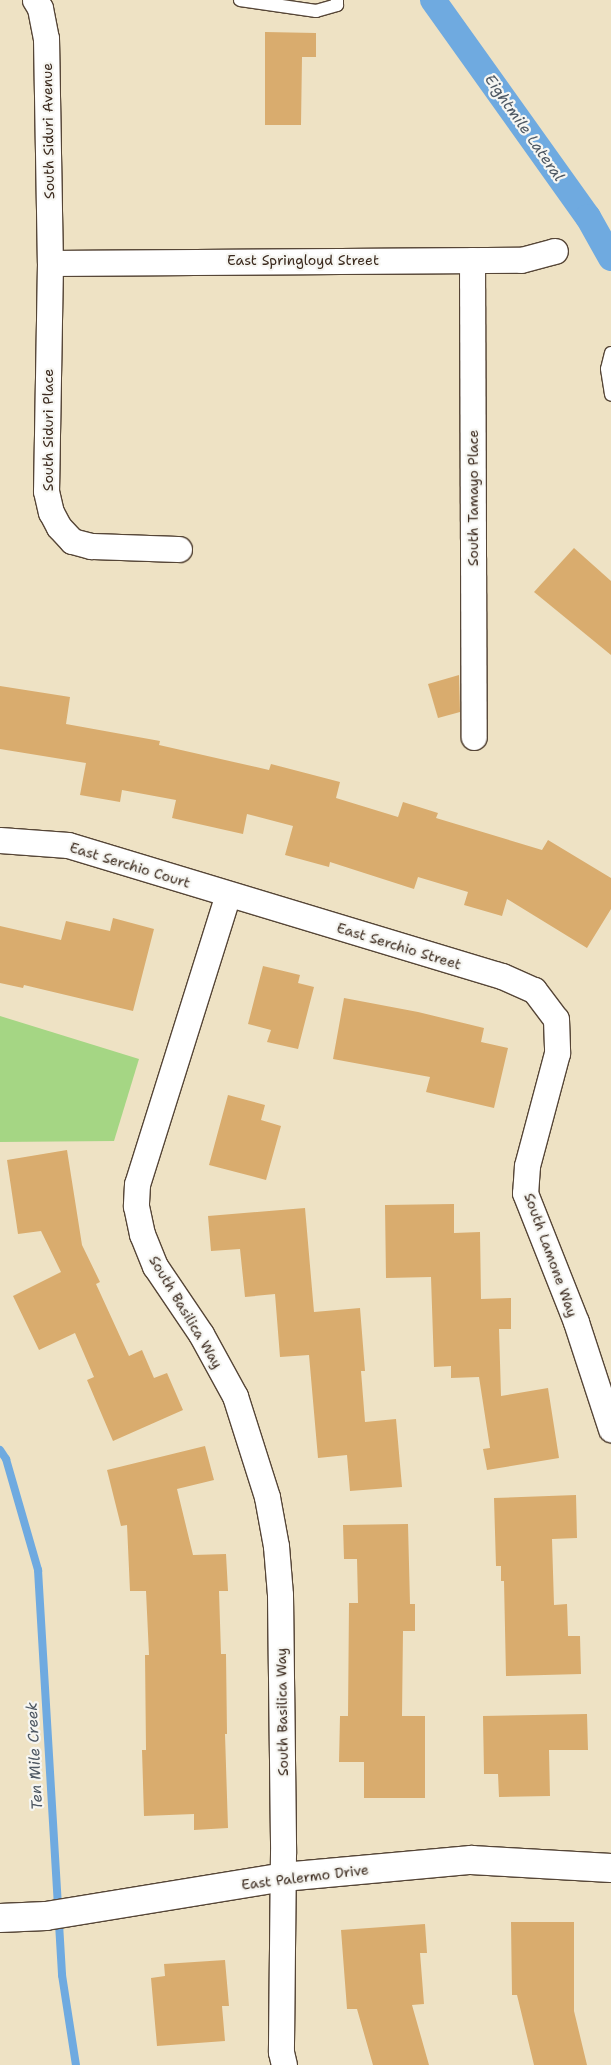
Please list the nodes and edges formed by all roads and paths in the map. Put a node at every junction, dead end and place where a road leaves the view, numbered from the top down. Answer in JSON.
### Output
{"nodes":[{"id":1,"x":35,"y":0,"type":"edge"},
{"id":2,"x":240,"y":0,"type":"edge"},
{"id":3,"x":337,"y":0,"type":"edge"},
{"id":4,"x":556,"y":251,"type":"dead end"},
{"id":5,"x":472,"y":260,"type":"junction"},
{"id":6,"x":50,"y":263,"type":"junction"},
{"id":7,"x":611,"y":354,"type":"edge"},
{"id":8,"x":611,"y":395,"type":"edge"},
{"id":9,"x":180,"y":549,"type":"dead end"},
{"id":10,"x":474,"y":737,"type":"dead end"},
{"id":11,"x":0,"y":840,"type":"edge"},
{"id":12,"x":228,"y":894,"type":"junction"},
{"id":13,"x":556,"y":1019,"type":"joint"},
{"id":14,"x":611,"y":1429,"type":"edge"},
{"id":15,"x":611,"y":1868,"type":"edge"},
{"id":16,"x":283,"y":1877,"type":"junction"},
{"id":17,"x":0,"y":1918,"type":"edge"},
{"id":18,"x":284,"y":2065,"type":"edge"}],
"edges":[{"from":1,"to":6,"type":"street","name":"South Siduri Avenue"},
{"from":2,"to":3,"type":"lane"},
{"from":4,"to":5,"type":"street","name":"East Springloyd Street"},
{"from":5,"to":6,"type":"street","name":"East Springloyd Street"},
{"from":5,"to":10,"type":"street","name":"South Tamayo Place"},
{"from":6,"to":9,"type":"street","name":"South Siduri Place"},
{"from":7,"to":8,"type":"lane"},
{"from":11,"to":12,"type":"street","name":"East Serchio Court"},
{"from":12,"to":13,"type":"street","name":"East Serchio Street"},
{"from":12,"to":16,"type":"street","name":"South Basilica Way"},
{"from":13,"to":14,"type":"street","name":"South Lamone Way"},
{"from":15,"to":16,"type":"street","name":"East Palermo Drive"},
{"from":16,"to":17,"type":"street","name":"East Palermo Drive"},
{"from":16,"to":18,"type":"street","name":"South Basilica Way"}]}
